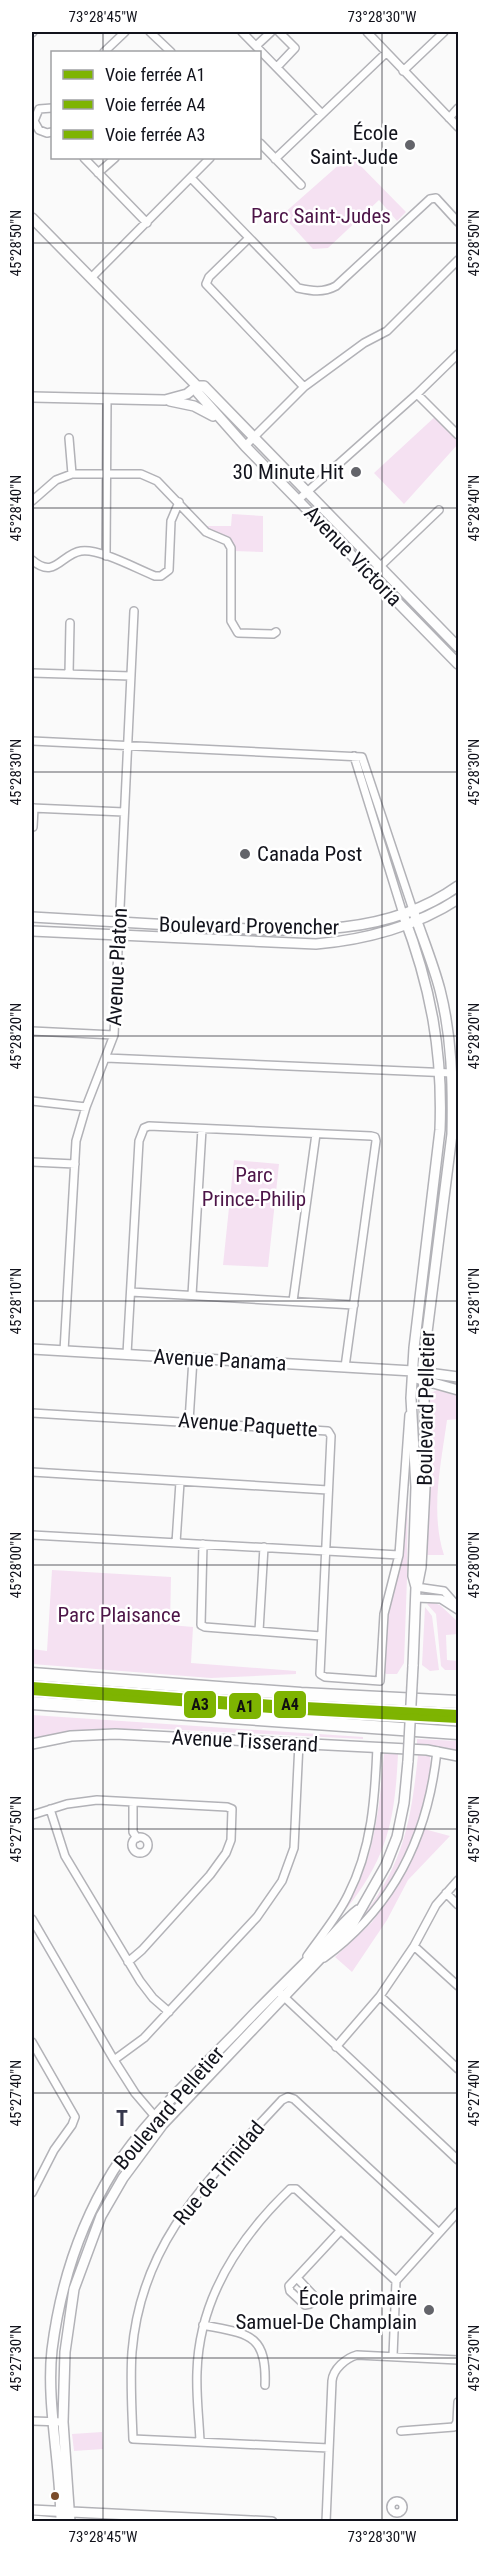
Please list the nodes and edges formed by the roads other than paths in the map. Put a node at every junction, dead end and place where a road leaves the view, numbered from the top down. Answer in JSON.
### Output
{"nodes":[{"id":1,"x":125,"y":32,"type":"edge"},
{"id":2,"x":150,"y":32,"type":"edge"},
{"id":3,"x":242,"y":32,"type":"edge"},
{"id":4,"x":271,"y":32,"type":"edge"},
{"id":5,"x":279,"y":32,"type":"edge"},
{"id":6,"x":367,"y":32,"type":"edge"},
{"id":7,"x":444,"y":32,"type":"edge"},
{"id":8,"x":256,"y":46,"type":"junction"},
{"id":9,"x":105,"y":51,"type":"edge"},
{"id":10,"x":170,"y":51,"type":"edge"},
{"id":11,"x":386,"y":53,"type":"junction"},
{"id":12,"x":277,"y":67,"type":"junction"},
{"id":13,"x":403,"y":71,"type":"junction"},
{"id":14,"x":51,"y":108,"type":"edge"},
{"id":15,"x":459,"y":108,"type":"edge"},
{"id":16,"x":322,"y":114,"type":"junction"},
{"id":17,"x":449,"y":118,"type":"junction"},
{"id":18,"x":459,"y":127,"type":"edge"},
{"id":19,"x":51,"y":132,"type":"edge"},
{"id":20,"x":261,"y":144,"type":"edge"},
{"id":21,"x":85,"y":159,"type":"edge"},
{"id":22,"x":114,"y":159,"type":"edge"},
{"id":23,"x":209,"y":159,"type":"edge"},
{"id":24,"x":275,"y":159,"type":"junction"},
{"id":25,"x":98,"y":173,"type":"junction"},
{"id":26,"x":191,"y":177,"type":"junction"},
{"id":27,"x":301,"y":185,"type":"dead end"},
{"id":28,"x":32,"y":218,"type":"edge"},
{"id":29,"x":459,"y":222,"type":"edge"},
{"id":30,"x":147,"y":223,"type":"junction"},
{"id":31,"x":248,"y":239,"type":"junction"},
{"id":32,"x":459,"y":260,"type":"edge"},
{"id":33,"x":91,"y":278,"type":"junction"},
{"id":34,"x":459,"y":354,"type":"edge"},
{"id":35,"x":197,"y":386,"type":"junction"},
{"id":36,"x":304,"y":387,"type":"junction"},
{"id":37,"x":417,"y":394,"type":"junction"},
{"id":38,"x":32,"y":397,"type":"edge"},
{"id":39,"x":107,"y":399,"type":"junction"},
{"id":40,"x":165,"y":400,"type":"junction"},
{"id":41,"x":219,"y":419,"type":"junction"},
{"id":42,"x":459,"y":435,"type":"edge"},
{"id":43,"x":69,"y":438,"type":"dead end"},
{"id":44,"x":254,"y":438,"type":"junction"},
{"id":45,"x":245,"y":446,"type":"junction"},
{"id":46,"x":106,"y":473,"type":"junction"},
{"id":47,"x":72,"y":474,"type":"junction"},
{"id":48,"x":306,"y":493,"type":"junction"},
{"id":49,"x":298,"y":500,"type":"junction"},
{"id":50,"x":32,"y":501,"type":"edge"},
{"id":51,"x":179,"y":502,"type":"junction"},
{"id":52,"x":439,"y":510,"type":"dead end"},
{"id":53,"x":106,"y":556,"type":"junction"},
{"id":54,"x":32,"y":560,"type":"edge"},
{"id":55,"x":379,"y":567,"type":"junction"},
{"id":56,"x":371,"y":575,"type":"junction"},
{"id":57,"x":134,"y":611,"type":"dead end"},
{"id":58,"x":70,"y":623,"type":"dead end"},
{"id":59,"x":276,"y":632,"type":"dead end"},
{"id":60,"x":459,"y":648,"type":"edge"},
{"id":61,"x":459,"y":664,"type":"edge"},
{"id":62,"x":32,"y":673,"type":"edge"},
{"id":63,"x":69,"y":674,"type":"junction"},
{"id":64,"x":131,"y":676,"type":"junction"},
{"id":65,"x":32,"y":741,"type":"edge"},
{"id":66,"x":127,"y":745,"type":"junction"},
{"id":67,"x":354,"y":756,"type":"junction"},
{"id":68,"x":33,"y":808,"type":"edge"},
{"id":69,"x":124,"y":812,"type":"junction"},
{"id":70,"x":32,"y":826,"type":"edge"},
{"id":71,"x":459,"y":886,"type":"edge"},
{"id":72,"x":459,"y":899,"type":"edge"},
{"id":73,"x":413,"y":910,"type":"junction"},
{"id":74,"x":32,"y":917,"type":"edge"},
{"id":75,"x":405,"y":919,"type":"junction"},
{"id":76,"x":417,"y":920,"type":"junction"},
{"id":77,"x":119,"y":923,"type":"junction"},
{"id":78,"x":32,"y":931,"type":"edge"},
{"id":79,"x":118,"y":935,"type":"junction"},
{"id":80,"x":32,"y":1031,"type":"edge"},
{"id":81,"x":114,"y":1035,"type":"junction"},
{"id":82,"x":449,"y":1039,"type":"junction"},
{"id":83,"x":438,"y":1041,"type":"junction"},
{"id":84,"x":106,"y":1058,"type":"junction"},
{"id":85,"x":452,"y":1073,"type":"junction"},
{"id":86,"x":440,"y":1074,"type":"junction"},
{"id":87,"x":32,"y":1101,"type":"edge"},
{"id":88,"x":86,"y":1107,"type":"junction"},
{"id":89,"x":202,"y":1129,"type":"junction"},
{"id":90,"x":316,"y":1134,"type":"junction"},
{"id":91,"x":32,"y":1162,"type":"edge"},
{"id":92,"x":75,"y":1164,"type":"junction"},
{"id":93,"x":131,"y":1292,"type":"junction"},
{"id":94,"x":192,"y":1295,"type":"junction"},
{"id":95,"x":293,"y":1301,"type":"junction"},
{"id":96,"x":354,"y":1305,"type":"junction"},
{"id":97,"x":32,"y":1349,"type":"edge"},
{"id":98,"x":64,"y":1351,"type":"junction"},
{"id":99,"x":127,"y":1354,"type":"junction"},
{"id":100,"x":193,"y":1359,"type":"junction"},
{"id":101,"x":345,"y":1367,"type":"junction"},
{"id":102,"x":416,"y":1374,"type":"junction"},
{"id":103,"x":459,"y":1377,"type":"edge"},
{"id":104,"x":459,"y":1390,"type":"edge"},
{"id":105,"x":411,"y":1398,"type":"junction"},
{"id":106,"x":32,"y":1413,"type":"edge"},
{"id":107,"x":189,"y":1421,"type":"junction"},
{"id":108,"x":32,"y":1472,"type":"edge"},
{"id":109,"x":180,"y":1482,"type":"junction"},
{"id":110,"x":328,"y":1490,"type":"junction"},
{"id":111,"x":32,"y":1534,"type":"edge"},
{"id":112,"x":176,"y":1543,"type":"junction"},
{"id":113,"x":203,"y":1544,"type":"junction"},
{"id":114,"x":264,"y":1547,"type":"junction"},
{"id":115,"x":325,"y":1552,"type":"junction"},
{"id":116,"x":399,"y":1555,"type":"junction"},
{"id":117,"x":416,"y":1587,"type":"junction"},
{"id":118,"x":416,"y":1598,"type":"junction"},
{"id":119,"x":459,"y":1608,"type":"edge"},
{"id":120,"x":259,"y":1631,"type":"junction"},
{"id":121,"x":321,"y":1636,"type":"junction"},
{"id":122,"x":32,"y":1674,"type":"edge"},
{"id":123,"x":320,"y":1674,"type":"joint"},
{"id":124,"x":459,"y":1700,"type":"edge"},
{"id":125,"x":32,"y":1703,"type":"edge"},
{"id":126,"x":459,"y":1733,"type":"edge"},
{"id":127,"x":298,"y":1743,"type":"junction"},
{"id":128,"x":32,"y":1744,"type":"edge"},
{"id":129,"x":377,"y":1747,"type":"junction"},
{"id":130,"x":437,"y":1751,"type":"junction"},
{"id":131,"x":459,"y":1756,"type":"edge"},
{"id":132,"x":133,"y":1803,"type":"junction"},
{"id":133,"x":50,"y":1809,"type":"junction"},
{"id":134,"x":32,"y":1815,"type":"edge"},
{"id":135,"x":137,"y":1838,"type":"dead end"},
{"id":136,"x":459,"y":1880,"type":"edge"},
{"id":137,"x":446,"y":1893,"type":"junction"},
{"id":138,"x":459,"y":1905,"type":"edge"},
{"id":139,"x":32,"y":1919,"type":"edge"},
{"id":140,"x":414,"y":1946,"type":"junction"},
{"id":141,"x":128,"y":1962,"type":"junction"},
{"id":142,"x":306,"y":1967,"type":"junction"},
{"id":143,"x":459,"y":1986,"type":"edge"},
{"id":144,"x":280,"y":1993,"type":"junction"},
{"id":145,"x":380,"y":1996,"type":"junction"},
{"id":146,"x":169,"y":2012,"type":"junction"},
{"id":147,"x":32,"y":2042,"type":"edge"},
{"id":148,"x":336,"y":2047,"type":"junction"},
{"id":149,"x":114,"y":2060,"type":"junction"},
{"id":150,"x":459,"y":2069,"type":"edge"},
{"id":151,"x":160,"y":2121,"type":"junction"},
{"id":152,"x":459,"y":2160,"type":"edge"},
{"id":153,"x":32,"y":2193,"type":"edge"},
{"id":154,"x":459,"y":2212,"type":"edge"},
{"id":155,"x":339,"y":2231,"type":"junction"},
{"id":156,"x":439,"y":2233,"type":"junction"},
{"id":157,"x":297,"y":2278,"type":"dead end"},
{"id":158,"x":396,"y":2281,"type":"junction"},
{"id":159,"x":204,"y":2325,"type":"junction"},
{"id":160,"x":393,"y":2356,"type":"junction"},
{"id":161,"x":459,"y":2360,"type":"edge"},
{"id":162,"x":265,"y":2385,"type":"dead end"},
{"id":163,"x":459,"y":2402,"type":"edge"},
{"id":164,"x":32,"y":2421,"type":"edge"},
{"id":165,"x":59,"y":2422,"type":"junction"},
{"id":166,"x":401,"y":2431,"type":"dead end"},
{"id":167,"x":200,"y":2441,"type":"junction"},
{"id":168,"x":329,"y":2448,"type":"junction"},
{"id":169,"x":32,"y":2510,"type":"edge"},
{"id":170,"x":67,"y":2515,"type":"edge"},
{"id":171,"x":32,"y":2520,"type":"edge"},
{"id":172,"x":55,"y":2522,"type":"edge"},
{"id":173,"x":61,"y":2522,"type":"edge"},
{"id":174,"x":272,"y":2522,"type":"edge"},
{"id":175,"x":326,"y":2522,"type":"edge"}],
"edges":[{"from":1,"to":9,"type":"street"},
{"from":2,"to":10,"type":"street"},
{"from":3,"to":8,"type":"street"},
{"from":4,"to":8,"type":"street"},
{"from":5,"to":12,"type":"street"},
{"from":6,"to":11,"type":"street"},
{"from":7,"to":13,"type":"street"},
{"from":8,"to":12,"type":"street"},
{"from":11,"to":13,"type":"street"},
{"from":11,"to":16,"type":"street"},
{"from":12,"to":16,"type":"street"},
{"from":13,"to":17,"type":"street"},
{"from":14,"to":19,"type":"street"},
{"from":15,"to":17,"type":"street"},
{"from":16,"to":24,"type":"street"},
{"from":17,"to":18,"type":"street"},
{"from":20,"to":24,"type":"street"},
{"from":21,"to":25,"type":"street"},
{"from":22,"to":25,"type":"street"},
{"from":23,"to":26,"type":"street"},
{"from":24,"to":27,"type":"street"},
{"from":25,"to":30,"type":"street"},
{"from":26,"to":30,"type":"street"},
{"from":26,"to":31,"type":"street"},
{"from":28,"to":33,"type":"street","name":"Avenue Victoria"},
{"from":29,"to":31,"type":"street"},
{"from":30,"to":33,"type":"street"},
{"from":31,"to":36,"type":"street"},
{"from":32,"to":36,"type":"street"},
{"from":33,"to":35,"type":"street","name":"Avenue Victoria"},
{"from":34,"to":37,"type":"street"},
{"from":35,"to":40,"type":"street"},
{"from":35,"to":41,"type":"street","name":"Avenue Victoria"},
{"from":35,"to":44,"type":"street","name":"Avenue Victoria"},
{"from":36,"to":44,"type":"street"},
{"from":37,"to":42,"type":"street"},
{"from":37,"to":48,"type":"street"},
{"from":38,"to":39,"type":"street"},
{"from":39,"to":40,"type":"street"},
{"from":39,"to":46,"type":"street"},
{"from":40,"to":41,"type":"street"},
{"from":41,"to":45,"type":"street","name":"Avenue Victoria"},
{"from":43,"to":47,"type":"street"},
{"from":44,"to":45,"type":"street"},
{"from":44,"to":48,"type":"street","name":"Avenue Victoria"},
{"from":45,"to":49,"type":"street","name":"Avenue Victoria"},
{"from":46,"to":47,"type":"street"},
{"from":46,"to":51,"type":"street"},
{"from":46,"to":53,"type":"street"},
{"from":47,"to":50,"type":"street"},
{"from":48,"to":49,"type":"street"},
{"from":48,"to":55,"type":"street","name":"Avenue Victoria"},
{"from":49,"to":56,"type":"street","name":"Avenue Victoria"},
{"from":51,"to":53,"type":"street"},
{"from":51,"to":59,"type":"street"},
{"from":52,"to":55,"type":"street"},
{"from":53,"to":54,"type":"street"},
{"from":55,"to":56,"type":"street"},
{"from":55,"to":60,"type":"street","name":"Avenue Victoria"},
{"from":56,"to":61,"type":"street","name":"Avenue Victoria"},
{"from":57,"to":64,"type":"street","name":"Avenue Platon"},
{"from":58,"to":63,"type":"street"},
{"from":62,"to":63,"type":"street"},
{"from":63,"to":64,"type":"street"},
{"from":64,"to":66,"type":"street","name":"Avenue Platon"},
{"from":65,"to":66,"type":"street"},
{"from":66,"to":67,"type":"street"},
{"from":66,"to":69,"type":"street","name":"Avenue Platon"},
{"from":67,"to":73,"type":"street"},
{"from":67,"to":75,"type":"street"},
{"from":68,"to":69,"type":"street"},
{"from":68,"to":70,"type":"street"},
{"from":69,"to":77,"type":"street","name":"Avenue Platon"},
{"from":71,"to":73,"type":"street","name":"Boulevard Provencher"},
{"from":72,"to":76,"type":"street","name":"Boulevard Provencher"},
{"from":73,"to":75,"type":"street","name":"Boulevard Provencher"},
{"from":73,"to":76,"type":"street","name":"Boulevard Pelletier"},
{"from":74,"to":77,"type":"street","name":"Boulevard Provencher"},
{"from":75,"to":76,"type":"street","name":"Boulevard Provencher"},
{"from":75,"to":77,"type":"street","name":"Boulevard Provencher"},
{"from":75,"to":79,"type":"street","name":"Boulevard Provencher"},
{"from":75,"to":83,"type":"street","name":"Boulevard Pelletier"},
{"from":76,"to":82,"type":"street","name":"Boulevard Pelletier"},
{"from":77,"to":79,"type":"street","name":"Avenue Platon"},
{"from":78,"to":79,"type":"street","name":"Boulevard Provencher"},
{"from":79,"to":81,"type":"street","name":"Avenue Platon"},
{"from":80,"to":81,"type":"street"},
{"from":81,"to":84,"type":"street","name":"Avenue Platon"},
{"from":82,"to":83,"type":"street"},
{"from":82,"to":85,"type":"street","name":"Boulevard Pelletier"},
{"from":83,"to":86,"type":"street","name":"Boulevard Pelletier"},
{"from":84,"to":86,"type":"street"},
{"from":84,"to":88,"type":"street","name":"Avenue Platon"},
{"from":85,"to":86,"type":"street"},
{"from":85,"to":102,"type":"street","name":"Boulevard Pelletier"},
{"from":86,"to":102,"type":"street","name":"Boulevard Pelletier"},
{"from":87,"to":88,"type":"street"},
{"from":88,"to":92,"type":"street","name":"Avenue Platon"},
{"from":89,"to":90,"type":"street"},
{"from":89,"to":93,"type":"street"},
{"from":89,"to":94,"type":"street"},
{"from":90,"to":95,"type":"street"},
{"from":90,"to":96,"type":"street"},
{"from":91,"to":92,"type":"street"},
{"from":92,"to":98,"type":"street","name":"Avenue Platon"},
{"from":93,"to":94,"type":"street"},
{"from":93,"to":99,"type":"street"},
{"from":94,"to":95,"type":"street"},
{"from":95,"to":96,"type":"street"},
{"from":96,"to":101,"type":"street"},
{"from":97,"to":98,"type":"street","name":"Avenue Panama"},
{"from":98,"to":99,"type":"street","name":"Avenue Panama"},
{"from":99,"to":100,"type":"street","name":"Avenue Panama"},
{"from":100,"to":101,"type":"street","name":"Avenue Panama"},
{"from":100,"to":107,"type":"street"},
{"from":101,"to":102,"type":"street","name":"Avenue Panama"},
{"from":102,"to":103,"type":"street","name":"Avenue Panama"},
{"from":102,"to":104,"type":"street","name":"Avenue Panama"},
{"from":102,"to":105,"type":"street","name":"Boulevard Pelletier"},
{"from":102,"to":117,"type":"street","name":"Boulevard Pelletier"},
{"from":105,"to":116,"type":"street","name":"Boulevard Pelletier"},
{"from":105,"to":117,"type":"street","name":"Boulevard Pelletier"},
{"from":106,"to":107,"type":"street","name":"Avenue Paquette"},
{"from":107,"to":110,"type":"street","name":"Avenue Paquette"},
{"from":108,"to":109,"type":"street"},
{"from":109,"to":110,"type":"street"},
{"from":109,"to":112,"type":"street"},
{"from":110,"to":115,"type":"street","name":"Avenue Paquette"},
{"from":111,"to":112,"type":"street"},
{"from":112,"to":113,"type":"street"},
{"from":113,"to":114,"type":"street"},
{"from":113,"to":120,"type":"street"},
{"from":114,"to":115,"type":"street"},
{"from":114,"to":120,"type":"street"},
{"from":115,"to":116,"type":"street"},
{"from":115,"to":121,"type":"street","name":"Avenue Paquette"},
{"from":116,"to":123,"type":"street","name":"Boulevard Pelletier"},
{"from":117,"to":118,"type":"street","name":"Boulevard Pelletier"},
{"from":117,"to":119,"type":"street"},
{"from":118,"to":119,"type":"street"},
{"from":118,"to":142,"type":"street","name":"Boulevard Pelletier","bridge":true},
{"from":120,"to":121,"type":"street"},
{"from":121,"to":123,"type":"street","name":"Avenue Paquette"},
{"from":122,"to":124,"type":"highway"},
{"from":125,"to":126,"type":"highway"},
{"from":127,"to":128,"type":"street","name":"Avenue Tisserand"},
{"from":127,"to":129,"type":"street","name":"Avenue Tisserand"},
{"from":127,"to":146,"type":"street"},
{"from":129,"to":130,"type":"street","name":"Avenue Tisserand"},
{"from":129,"to":142,"type":"street","name":"Boulevard Pelletier"},
{"from":130,"to":131,"type":"street","name":"Avenue Tisserand"},
{"from":130,"to":142,"type":"street","name":"Boulevard Pelletier"},
{"from":132,"to":133,"type":"street"},
{"from":132,"to":135,"type":"street"},
{"from":132,"to":141,"type":"street"},
{"from":133,"to":134,"type":"street"},
{"from":133,"to":141,"type":"street"},
{"from":136,"to":137,"type":"street"},
{"from":137,"to":138,"type":"street"},
{"from":137,"to":140,"type":"street"},
{"from":139,"to":149,"type":"street"},
{"from":140,"to":143,"type":"street"},
{"from":140,"to":145,"type":"street"},
{"from":141,"to":146,"type":"street"},
{"from":142,"to":144,"type":"street","name":"Boulevard Pelletier"},
{"from":144,"to":148,"type":"street"},
{"from":144,"to":151,"type":"street","name":"Boulevard Pelletier"},
{"from":145,"to":148,"type":"street"},
{"from":145,"to":150,"type":"street"},
{"from":146,"to":149,"type":"street"},
{"from":147,"to":153,"type":"street"},
{"from":148,"to":152,"type":"street"},
{"from":149,"to":151,"type":"street"},
{"from":151,"to":165,"type":"street","name":"Boulevard Pelletier"},
{"from":154,"to":156,"type":"street"},
{"from":155,"to":157,"type":"street"},
{"from":155,"to":158,"type":"street"},
{"from":155,"to":159,"type":"street"},
{"from":156,"to":158,"type":"street"},
{"from":156,"to":167,"type":"street","name":"Rue de Trinidad"},
{"from":158,"to":160,"type":"street"},
{"from":159,"to":162,"type":"street"},
{"from":159,"to":167,"type":"street"},
{"from":160,"to":161,"type":"street"},
{"from":160,"to":168,"type":"street"},
{"from":163,"to":166,"type":"street"},
{"from":164,"to":165,"type":"street"},
{"from":165,"to":170,"type":"street","name":"Boulevard Pelletier"},
{"from":167,"to":168,"type":"street","name":"Rue de Trinidad"},
{"from":168,"to":175,"type":"street"},
{"from":169,"to":170,"type":"street"},
{"from":170,"to":173,"type":"street","name":"Boulevard Pelletier"},
{"from":170,"to":174,"type":"street"},
{"from":171,"to":172,"type":"street"}]}
